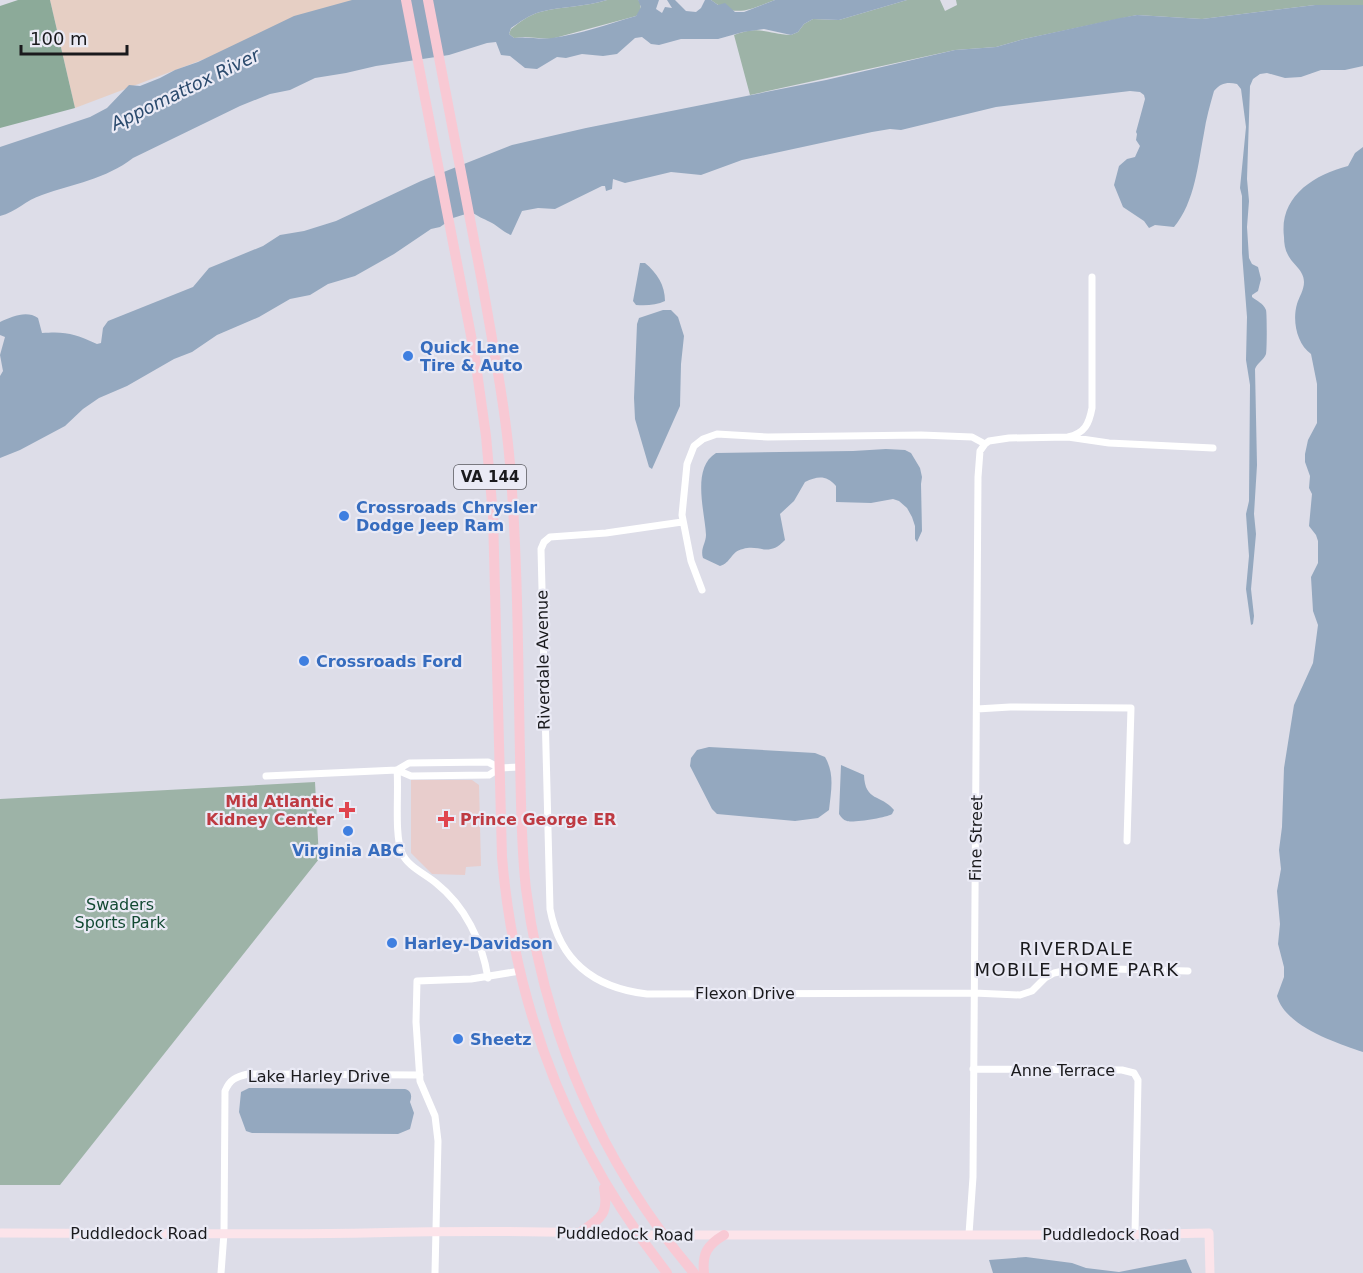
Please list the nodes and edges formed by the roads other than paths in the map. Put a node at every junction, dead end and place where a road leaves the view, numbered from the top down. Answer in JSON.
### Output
{"nodes":[{"id":1,"x":406,"y":0,"type":"edge"},
{"id":2,"x":428,"y":0,"type":"edge"},
{"id":3,"x":1092,"y":277,"type":"dead end"},
{"id":4,"x":1068,"y":437,"type":"junction"},
{"id":5,"x":985,"y":444,"type":"junction"},
{"id":6,"x":1213,"y":448,"type":"dead end"},
{"id":7,"x":682,"y":522,"type":"junction"},
{"id":8,"x":702,"y":590,"type":"dead end"},
{"id":9,"x":977,"y":709,"type":"junction"},
{"id":10,"x":520,"y":767,"type":"junction"},
{"id":11,"x":500,"y":768,"type":"junction"},
{"id":12,"x":397,"y":770,"type":"junction"},
{"id":13,"x":266,"y":776,"type":"dead end"},
{"id":14,"x":1127,"y":841,"type":"dead end"},
{"id":15,"x":552,"y":919,"type":"joint"},
{"id":16,"x":520,"y":971,"type":"junction"},
{"id":17,"x":1188,"y":971,"type":"dead end"},
{"id":18,"x":488,"y":978,"type":"junction"},
{"id":19,"x":974,"y":993,"type":"junction"},
{"id":20,"x":973,"y":1069,"type":"junction"},
{"id":21,"x":420,"y":1076,"type":"junction"},
{"id":22,"x":603,"y":1181,"type":"junction"},
{"id":23,"x":436,"y":1230,"type":"junction"},
{"id":24,"x":580,"y":1232,"type":"junction"},
{"id":25,"x":0,"y":1233,"type":"edge"},
{"id":26,"x":224,"y":1233,"type":"junction"},
{"id":27,"x":969,"y":1234,"type":"junction"},
{"id":28,"x":1136,"y":1234,"type":"junction"},
{"id":29,"x":638,"y":1235,"type":"junction"},
{"id":30,"x":663,"y":1235,"type":"junction"},
{"id":31,"x":724,"y":1235,"type":"junction"},
{"id":32,"x":221,"y":1273,"type":"edge"},
{"id":33,"x":435,"y":1273,"type":"edge"},
{"id":34,"x":667,"y":1273,"type":"edge"},
{"id":35,"x":694,"y":1273,"type":"edge"},
{"id":36,"x":704,"y":1273,"type":"edge"},
{"id":37,"x":1210,"y":1273,"type":"edge"}],
"edges":[{"from":1,"to":11,"type":"main road","number":"VA 144"},
{"from":2,"to":10,"type":"main road","number":"VA 144"},
{"from":3,"to":4,"type":"street"},
{"from":4,"to":5,"type":"street"},
{"from":4,"to":6,"type":"street"},
{"from":5,"to":7,"type":"street"},
{"from":5,"to":9,"type":"street","name":"Fine Street"},
{"from":7,"to":8,"type":"street"},
{"from":7,"to":15,"type":"street","name":"Riverdale Avenue"},
{"from":9,"to":14,"type":"street"},
{"from":9,"to":19,"type":"street","name":"Fine Street"},
{"from":10,"to":11,"type":"street"},
{"from":10,"to":30,"type":"main road","number":"VA 144"},
{"from":11,"to":12,"type":"street"},
{"from":11,"to":12,"type":"street"},
{"from":11,"to":16,"type":"main road","number":"VA 144"},
{"from":12,"to":13,"type":"street"},
{"from":12,"to":18,"type":"street"},
{"from":15,"to":19,"type":"street","name":"Flexon Drive"},
{"from":16,"to":18,"type":"street"},
{"from":16,"to":22,"type":"main road","number":"VA 144"},
{"from":17,"to":19,"type":"street","name":"Flexon Drive"},
{"from":18,"to":21,"type":"street"},
{"from":19,"to":20,"type":"street","name":"Fine Street"},
{"from":20,"to":27,"type":"street","name":"Fine Street"},
{"from":20,"to":28,"type":"street","name":"Anne Terrace"},
{"from":21,"to":23,"type":"street"},
{"from":21,"to":26,"type":"street","name":"Lake Harley Drive"},
{"from":22,"to":24,"type":"main road"},
{"from":22,"to":29,"type":"main road","number":"VA 144"},
{"from":23,"to":24,"type":"main road","name":"Puddledock Road"},
{"from":23,"to":26,"type":"main road","name":"Puddledock Road"},
{"from":23,"to":33,"type":"street"},
{"from":24,"to":29,"type":"main road","name":"Puddledock Road"},
{"from":25,"to":26,"type":"main road","name":"Puddledock Road"},
{"from":26,"to":32,"type":"street"},
{"from":27,"to":28,"type":"main road","name":"Puddledock Road"},
{"from":27,"to":31,"type":"main road","name":"Puddledock Road"},
{"from":28,"to":37,"type":"main road","name":"Puddledock Road"},
{"from":29,"to":30,"type":"main road","name":"Puddledock Road"},
{"from":29,"to":34,"type":"main road","number":"VA 144"},
{"from":30,"to":31,"type":"main road","name":"Puddledock Road"},
{"from":30,"to":35,"type":"main road","number":"VA 144"},
{"from":31,"to":36,"type":"main road"}]}
